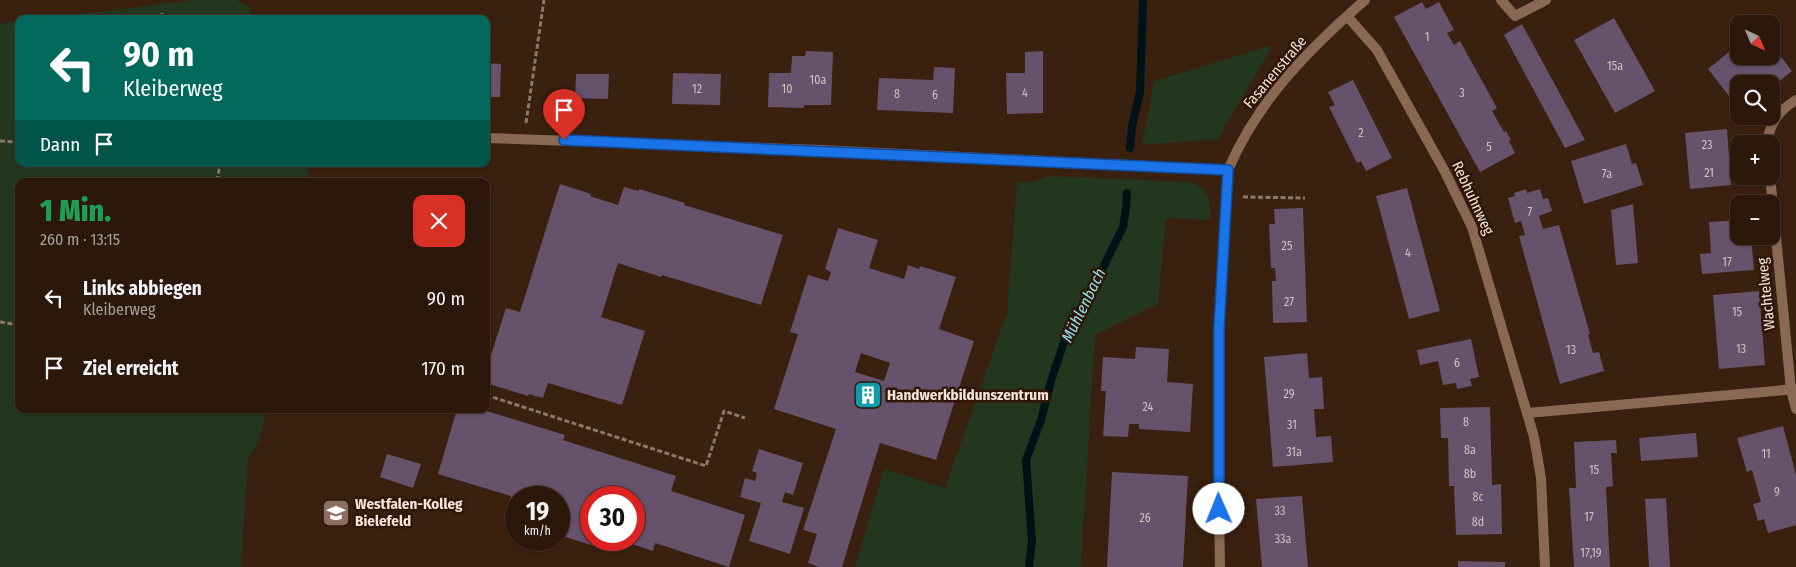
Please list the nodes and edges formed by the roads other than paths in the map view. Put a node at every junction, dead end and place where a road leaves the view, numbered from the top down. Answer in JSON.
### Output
{"nodes":[{"id":1,"x":1365,"y":0,"type":"edge"},
{"id":2,"x":1501,"y":0,"type":"edge"},
{"id":3,"x":1546,"y":0,"type":"edge"},
{"id":4,"x":1347,"y":16,"type":"junction"},
{"id":5,"x":1796,"y":100,"type":"edge"},
{"id":6,"x":1768,"y":135,"type":"edge"},
{"id":7,"x":490,"y":138,"type":"edge"},
{"id":8,"x":1228,"y":170,"type":"junction"},
{"id":9,"x":1771,"y":185,"type":"edge"},
{"id":10,"x":1793,"y":389,"type":"edge"},
{"id":11,"x":1796,"y":409,"type":"edge"},
{"id":12,"x":1528,"y":413,"type":"junction"},
{"id":13,"x":1220,"y":567,"type":"edge"},
{"id":14,"x":1545,"y":567,"type":"edge"}],
"edges":[{"from":1,"to":4,"type":"street","name":"Fasanenstraße"},
{"from":2,"to":3,"type":"street"},
{"from":4,"to":8,"type":"street","name":"Fasanenstraße"},
{"from":4,"to":12,"type":"street","name":"Rebhuhnweg"},
{"from":5,"to":6,"type":"street"},
{"from":7,"to":8,"type":"street"},
{"from":8,"to":13,"type":"street","name":"Fasanenstraße"},
{"from":9,"to":10,"type":"street","name":"Wachtelweg"},
{"from":10,"to":11,"type":"street","name":"Wachtelweg"},
{"from":10,"to":12,"type":"street"},
{"from":12,"to":14,"type":"street","name":"Rebhuhnweg"}]}
